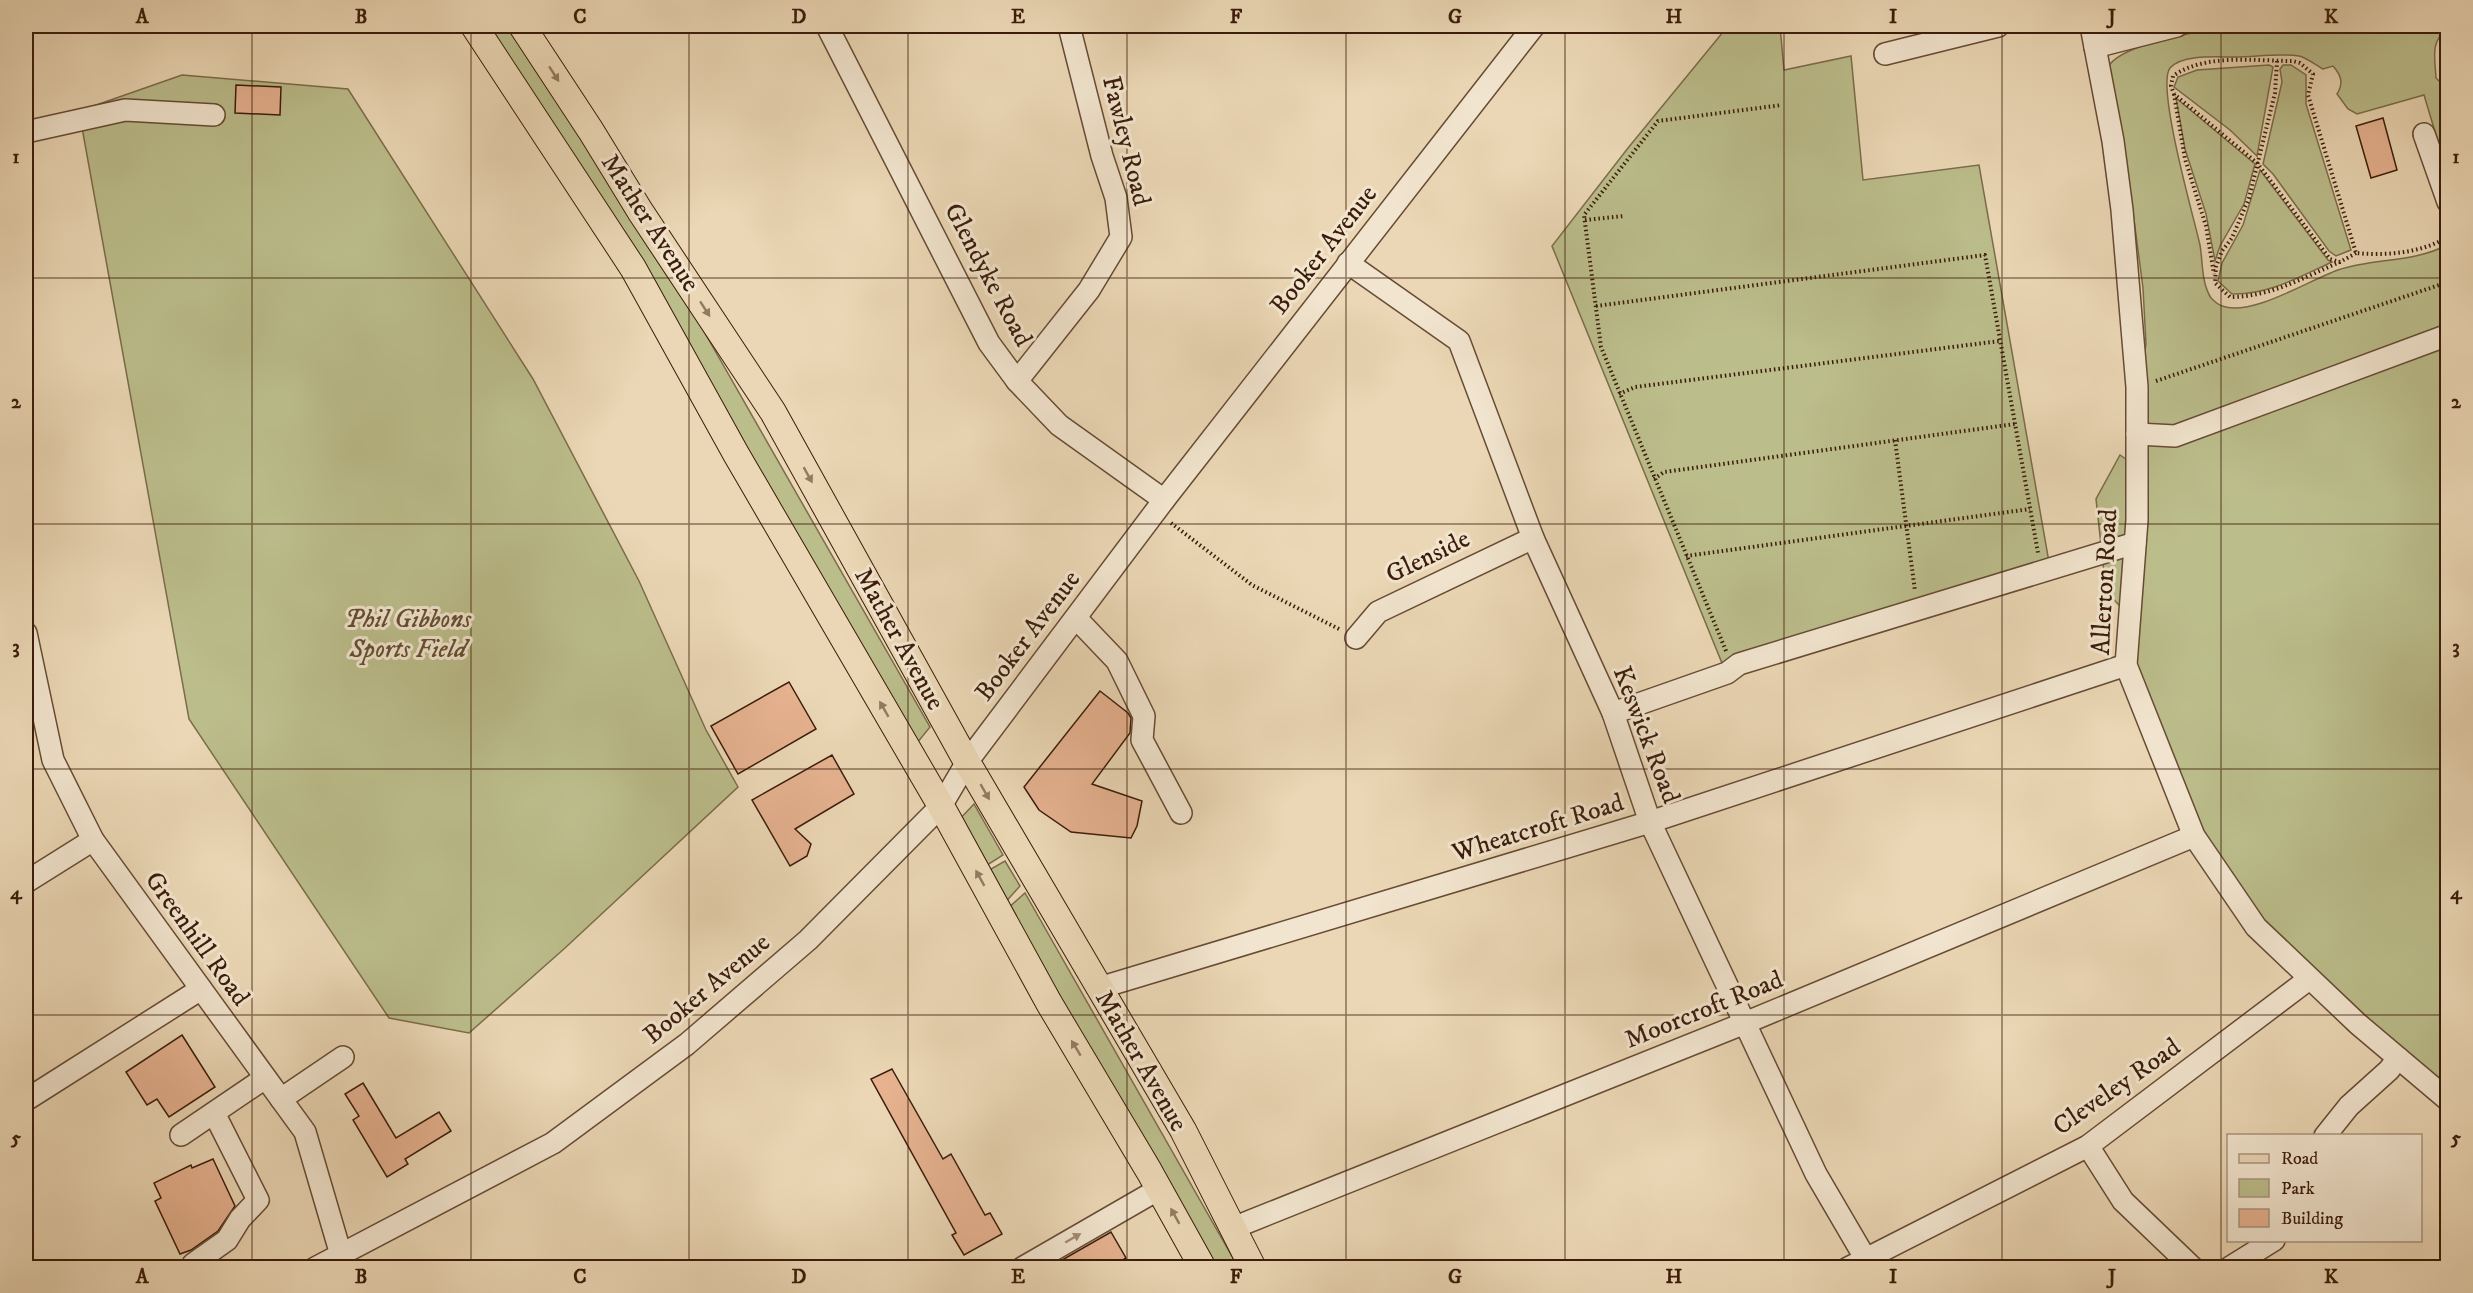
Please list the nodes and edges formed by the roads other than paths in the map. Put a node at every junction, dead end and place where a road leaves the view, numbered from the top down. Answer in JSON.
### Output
{"nodes":[{"id":1,"x":474,"y":26,"type":"edge"},
{"id":2,"x":522,"y":26,"type":"edge"},
{"id":3,"x":827,"y":26,"type":"edge"},
{"id":4,"x":1068,"y":26,"type":"edge"},
{"id":5,"x":1534,"y":26,"type":"edge"},
{"id":6,"x":1998,"y":26,"type":"edge"},
{"id":7,"x":2091,"y":26,"type":"edge"},
{"id":8,"x":2177,"y":26,"type":"edge"},
{"id":9,"x":2095,"y":47,"type":"junction"},
{"id":10,"x":1886,"y":54,"type":"dead end"},
{"id":11,"x":214,"y":115,"type":"dead end"},
{"id":12,"x":26,"y":132,"type":"edge"},
{"id":13,"x":2424,"y":134,"type":"dead end"},
{"id":14,"x":2448,"y":202,"type":"edge"},
{"id":15,"x":1348,"y":263,"type":"junction"},
{"id":16,"x":2448,"y":335,"type":"edge"},
{"id":17,"x":1017,"y":381,"type":"junction"},
{"id":18,"x":2137,"y":434,"type":"junction"},
{"id":19,"x":1160,"y":506,"type":"junction"},
{"id":20,"x":1533,"y":538,"type":"junction"},
{"id":21,"x":2135,"y":543,"type":"junction"},
{"id":22,"x":1076,"y":618,"type":"junction"},
{"id":23,"x":26,"y":633,"type":"edge"},
{"id":24,"x":1356,"y":638,"type":"road end"},
{"id":25,"x":2126,"y":665,"type":"junction"},
{"id":26,"x":1612,"y":713,"type":"junction"},
{"id":27,"x":968,"y":762,"type":"junction"},
{"id":28,"x":941,"y":806,"type":"junction"},
{"id":29,"x":1181,"y":813,"type":"dead end"},
{"id":30,"x":1650,"y":822,"type":"junction"},
{"id":31,"x":2194,"y":836,"type":"junction"},
{"id":32,"x":93,"y":840,"type":"junction"},
{"id":33,"x":26,"y":882,"type":"edge"},
{"id":34,"x":2309,"y":980,"type":"junction"},
{"id":35,"x":1099,"y":988,"type":"junction"},
{"id":36,"x":201,"y":989,"type":"junction"},
{"id":37,"x":1745,"y":1023,"type":"junction"},
{"id":38,"x":343,"y":1057,"type":"dead end"},
{"id":39,"x":2398,"y":1058,"type":"junction"},
{"id":40,"x":266,"y":1078,"type":"junction"},
{"id":41,"x":280,"y":1099,"type":"junction"},
{"id":42,"x":26,"y":1100,"type":"edge"},
{"id":43,"x":2448,"y":1100,"type":"edge"},
{"id":44,"x":214,"y":1113,"type":"junction"},
{"id":45,"x":2327,"y":1134,"type":"edge"},
{"id":46,"x":181,"y":1135,"type":"dead end"},
{"id":47,"x":2088,"y":1146,"type":"junction"},
{"id":48,"x":1159,"y":1189,"type":"junction"},
{"id":49,"x":1233,"y":1228,"type":"junction"},
{"id":50,"x":2271,"y":1242,"type":"edge"},
{"id":51,"x":343,"y":1260,"type":"edge"},
{"id":52,"x":1862,"y":1264,"type":"edge"},
{"id":53,"x":191,"y":1266,"type":"edge"},
{"id":54,"x":315,"y":1268,"type":"edge"},
{"id":55,"x":1022,"y":1268,"type":"edge"},
{"id":56,"x":1203,"y":1268,"type":"edge"},
{"id":57,"x":1253,"y":1268,"type":"edge"},
{"id":58,"x":2193,"y":1268,"type":"edge"},
{"id":59,"x":2229,"y":1268,"type":"edge"}],
"edges":[{"from":28,"to":1,"type":"main road","name":"Mather Avenue","one_way":true},
{"from":2,"to":27,"type":"main road","name":"Mather Avenue","one_way":true},
{"from":3,"to":17,"type":"street","name":"Glendyke Road"},
{"from":4,"to":17,"type":"street","name":"Fawley Road"},
{"from":5,"to":15,"type":"street","name":"Booker Avenue"},
{"from":6,"to":10,"type":"street"},
{"from":7,"to":9,"type":"street","name":"Allerton Road"},
{"from":8,"to":9,"type":"street"},
{"from":9,"to":18,"type":"street","name":"Allerton Road"},
{"from":11,"to":12,"type":"street"},
{"from":13,"to":14,"type":"street"},
{"from":15,"to":19,"type":"street","name":"Booker Avenue"},
{"from":15,"to":20,"type":"street","name":"Keswick Road"},
{"from":16,"to":18,"type":"street"},
{"from":17,"to":19,"type":"street","name":"Glendyke Road"},
{"from":18,"to":21,"type":"street","name":"Allerton Road"},
{"from":19,"to":22,"type":"street","name":"Booker Avenue"},
{"from":20,"to":24,"type":"street","name":"Glenside"},
{"from":20,"to":26,"type":"street","name":"Keswick Road"},
{"from":21,"to":25,"type":"street","name":"Allerton Road"},
{"from":21,"to":26,"type":"street"},
{"from":22,"to":27,"type":"street","name":"Booker Avenue"},
{"from":22,"to":29,"type":"street"},
{"from":23,"to":32,"type":"street","name":"Greenhill Road"},
{"from":25,"to":30,"type":"street","name":"Wheatcroft Road"},
{"from":25,"to":31,"type":"street","name":"Allerton Road"},
{"from":26,"to":30,"type":"street","name":"Keswick Road"},
{"from":27,"to":28,"type":"street","name":"Booker Avenue"},
{"from":27,"to":35,"type":"main road","name":"Mather Avenue","one_way":true},
{"from":48,"to":28,"type":"main road","name":"Mather Avenue","one_way":true},
{"from":28,"to":51,"type":"street","name":"Booker Avenue"},
{"from":30,"to":35,"type":"street","name":"Wheatcroft Road"},
{"from":30,"to":37,"type":"street","name":"Keswick Road"},
{"from":31,"to":34,"type":"street","name":"Allerton Road"},
{"from":31,"to":37,"type":"street","name":"Moorcroft Road"},
{"from":32,"to":33,"type":"street"},
{"from":32,"to":36,"type":"street","name":"Greenhill Road"},
{"from":34,"to":39,"type":"street","name":"Allerton Road"},
{"from":34,"to":47,"type":"street","name":"Cleveley Road"},
{"from":35,"to":49,"type":"main road","name":"Mather Avenue"},
{"from":36,"to":40,"type":"street","name":"Greenhill Road"},
{"from":36,"to":42,"type":"street"},
{"from":37,"to":49,"type":"street","name":"Moorcroft Road"},
{"from":37,"to":52,"type":"street","name":"Keswick Road"},
{"from":38,"to":41,"type":"street"},
{"from":39,"to":43,"type":"street","name":"Allerton Road"},
{"from":39,"to":45,"type":"street"},
{"from":40,"to":41,"type":"street","name":"Greenhill Road"},
{"from":40,"to":44,"type":"street"},
{"from":41,"to":51,"type":"street","name":"Greenhill Road"},
{"from":44,"to":46,"type":"street"},
{"from":44,"to":53,"type":"street"},
{"from":47,"to":52,"type":"street","name":"Cleveley Road"},
{"from":47,"to":58,"type":"street"},
{"from":55,"to":48,"type":"street","one_way":true},
{"from":56,"to":48,"type":"main road","name":"Mather Avenue","one_way":true},
{"from":49,"to":57,"type":"main road","name":"Mather Avenue"},
{"from":50,"to":59,"type":"street"},
{"from":51,"to":54,"type":"street","name":"Booker Avenue"}]}
